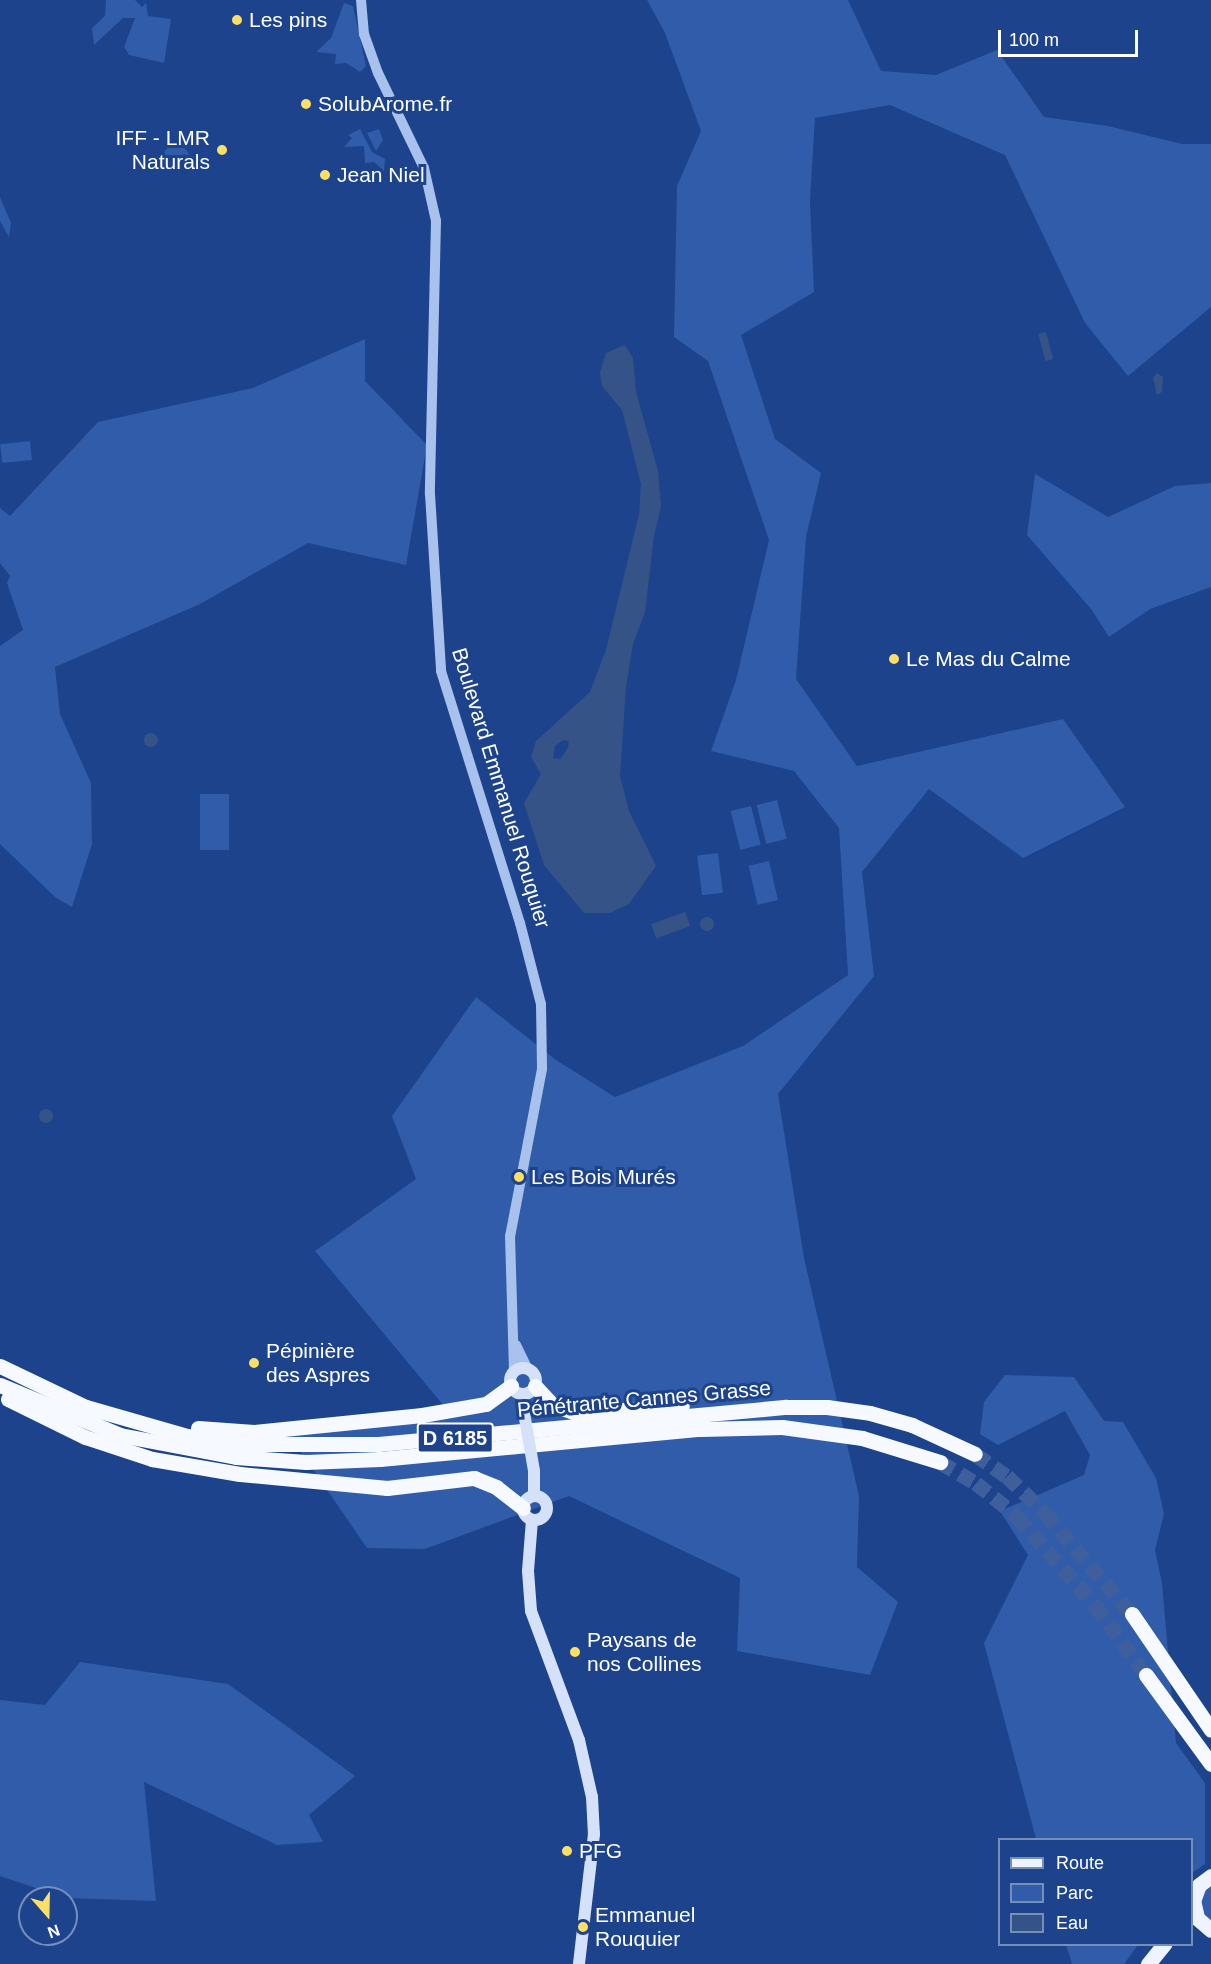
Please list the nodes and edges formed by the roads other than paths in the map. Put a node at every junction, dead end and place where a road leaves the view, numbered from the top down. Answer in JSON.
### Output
{"nodes":[{"id":1,"x":361,"y":0,"type":"edge"},
{"id":2,"x":515,"y":1345,"type":"junction"},
{"id":3,"x":0,"y":1366,"type":"edge"},
{"id":4,"x":528,"y":1370,"type":"joint"},
{"id":5,"x":0,"y":1385,"type":"edge"},
{"id":6,"x":521,"y":1389,"type":"junction"},
{"id":7,"x":0,"y":1395,"type":"edge"},
{"id":8,"x":786,"y":1407,"type":"junction"},
{"id":9,"x":128,"y":1421,"type":"junction"},
{"id":10,"x":975,"y":1454,"type":"tunnel mouth"},
{"id":11,"x":940,"y":1462,"type":"tunnel mouth"},
{"id":12,"x":534,"y":1496,"type":"junction"},
{"id":13,"x":527,"y":1514,"type":"junction"},
{"id":14,"x":1132,"y":1614,"type":"tunnel mouth"},
{"id":15,"x":1157,"y":1649,"type":"junction"},
{"id":16,"x":1146,"y":1675,"type":"tunnel mouth"},
{"id":17,"x":1211,"y":1716,"type":"edge"},
{"id":18,"x":1211,"y":1730,"type":"edge"},
{"id":19,"x":1211,"y":1764,"type":"edge"},
{"id":20,"x":1211,"y":1876,"type":"edge"},
{"id":21,"x":1193,"y":1900,"type":"edge"},
{"id":22,"x":1193,"y":1905,"type":"edge"},
{"id":23,"x":1211,"y":1930,"type":"edge"},
{"id":24,"x":1193,"y":1934,"type":"edge"},
{"id":25,"x":1170,"y":1946,"type":"edge"},
{"id":26,"x":1156,"y":1955,"type":"edge"},
{"id":27,"x":579,"y":1964,"type":"edge"}],
"edges":[{"from":1,"to":2,"type":"street","name":"Boulevard Emmanuel Rouquier"},
{"from":2,"to":4,"type":"street","name":"Boulevard Emmanuel Rouquier"},
{"from":2,"to":6,"type":"street","name":"Boulevard Emmanuel Rouquier"},
{"from":3,"to":9,"type":"highway","name":"Pénétrante Cannes Grasse","number":"D 6185"},
{"from":4,"to":6,"type":"main road"},
{"from":5,"to":11,"type":"highway","name":"Pénétrante Cannes Grasse","number":"D 6185"},
{"from":6,"to":8,"type":"highway"},
{"from":6,"to":9,"type":"highway"},
{"from":6,"to":12,"type":"main road","bridge":true},
{"from":7,"to":13,"type":"highway"},
{"from":8,"to":9,"type":"highway","name":"Pénétrante Cannes Grasse","number":"D 6185"},
{"from":8,"to":10,"type":"highway","name":"Pénétrante Cannes Grasse","number":"D 6185"},
{"from":12,"to":13,"type":"main road"},
{"from":12,"to":13,"type":"main road"},
{"from":13,"to":27,"type":"main road"},
{"from":14,"to":15,"type":"highway"},
{"from":15,"to":17,"type":"highway"},
{"from":15,"to":18,"type":"highway"},
{"from":16,"to":19,"type":"highway"},
{"from":20,"to":21,"type":"main road"},
{"from":22,"to":23,"type":"main road"},
{"from":23,"to":24,"type":"main road"},
{"from":25,"to":26,"type":"main road"}]}
